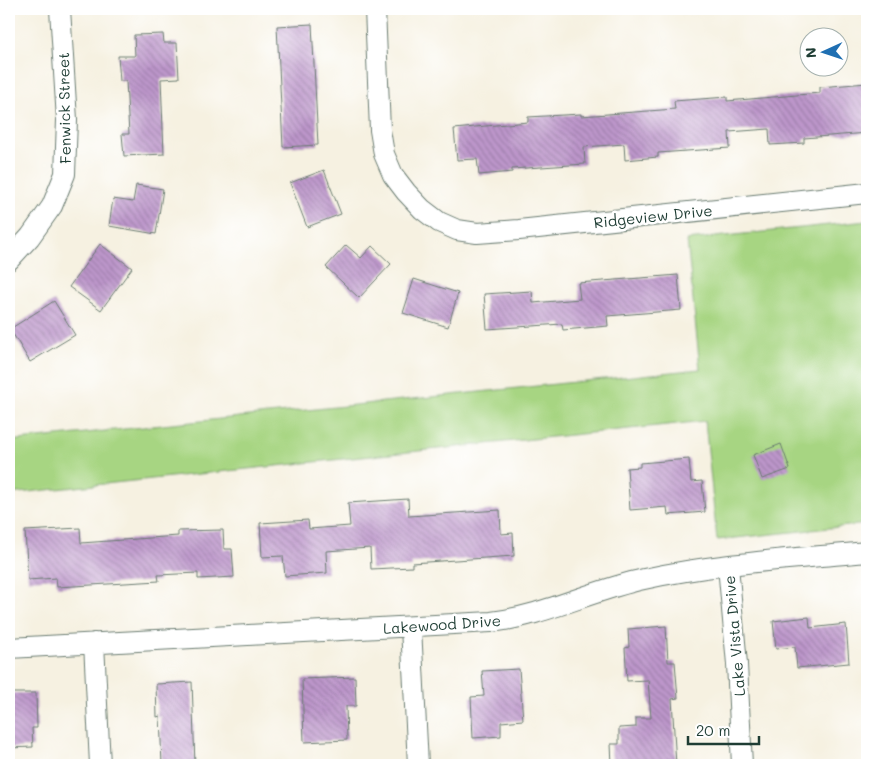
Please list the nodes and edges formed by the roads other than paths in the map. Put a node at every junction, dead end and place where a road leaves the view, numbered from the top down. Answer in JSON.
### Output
{"nodes":[{"id":1,"x":60,"y":9,"type":"edge"},
{"id":2,"x":375,"y":9,"type":"edge"},
{"id":3,"x":867,"y":193,"type":"edge"},
{"id":4,"x":13,"y":256,"type":"edge"},
{"id":5,"x":867,"y":552,"type":"edge"},
{"id":6,"x":728,"y":566,"type":"junction"},
{"id":7,"x":411,"y":627,"type":"junction"},
{"id":8,"x":94,"y":643,"type":"junction"},
{"id":9,"x":9,"y":648,"type":"edge"},
{"id":10,"x":100,"y":765,"type":"edge"},
{"id":11,"x":418,"y":765,"type":"edge"},
{"id":12,"x":742,"y":765,"type":"edge"}],
"edges":[{"from":1,"to":4,"type":"street","name":"Fenwick Street"},
{"from":2,"to":3,"type":"street","name":"Ridgeview Drive"},
{"from":5,"to":6,"type":"street","name":"Lakewood Drive"},
{"from":6,"to":7,"type":"street","name":"Lakewood Drive"},
{"from":6,"to":12,"type":"street","name":"Lake Vista Drive"},
{"from":7,"to":8,"type":"street","name":"Lakewood Drive"},
{"from":7,"to":11,"type":"street"},
{"from":8,"to":9,"type":"street","name":"Lakewood Drive"},
{"from":8,"to":10,"type":"street"}]}
